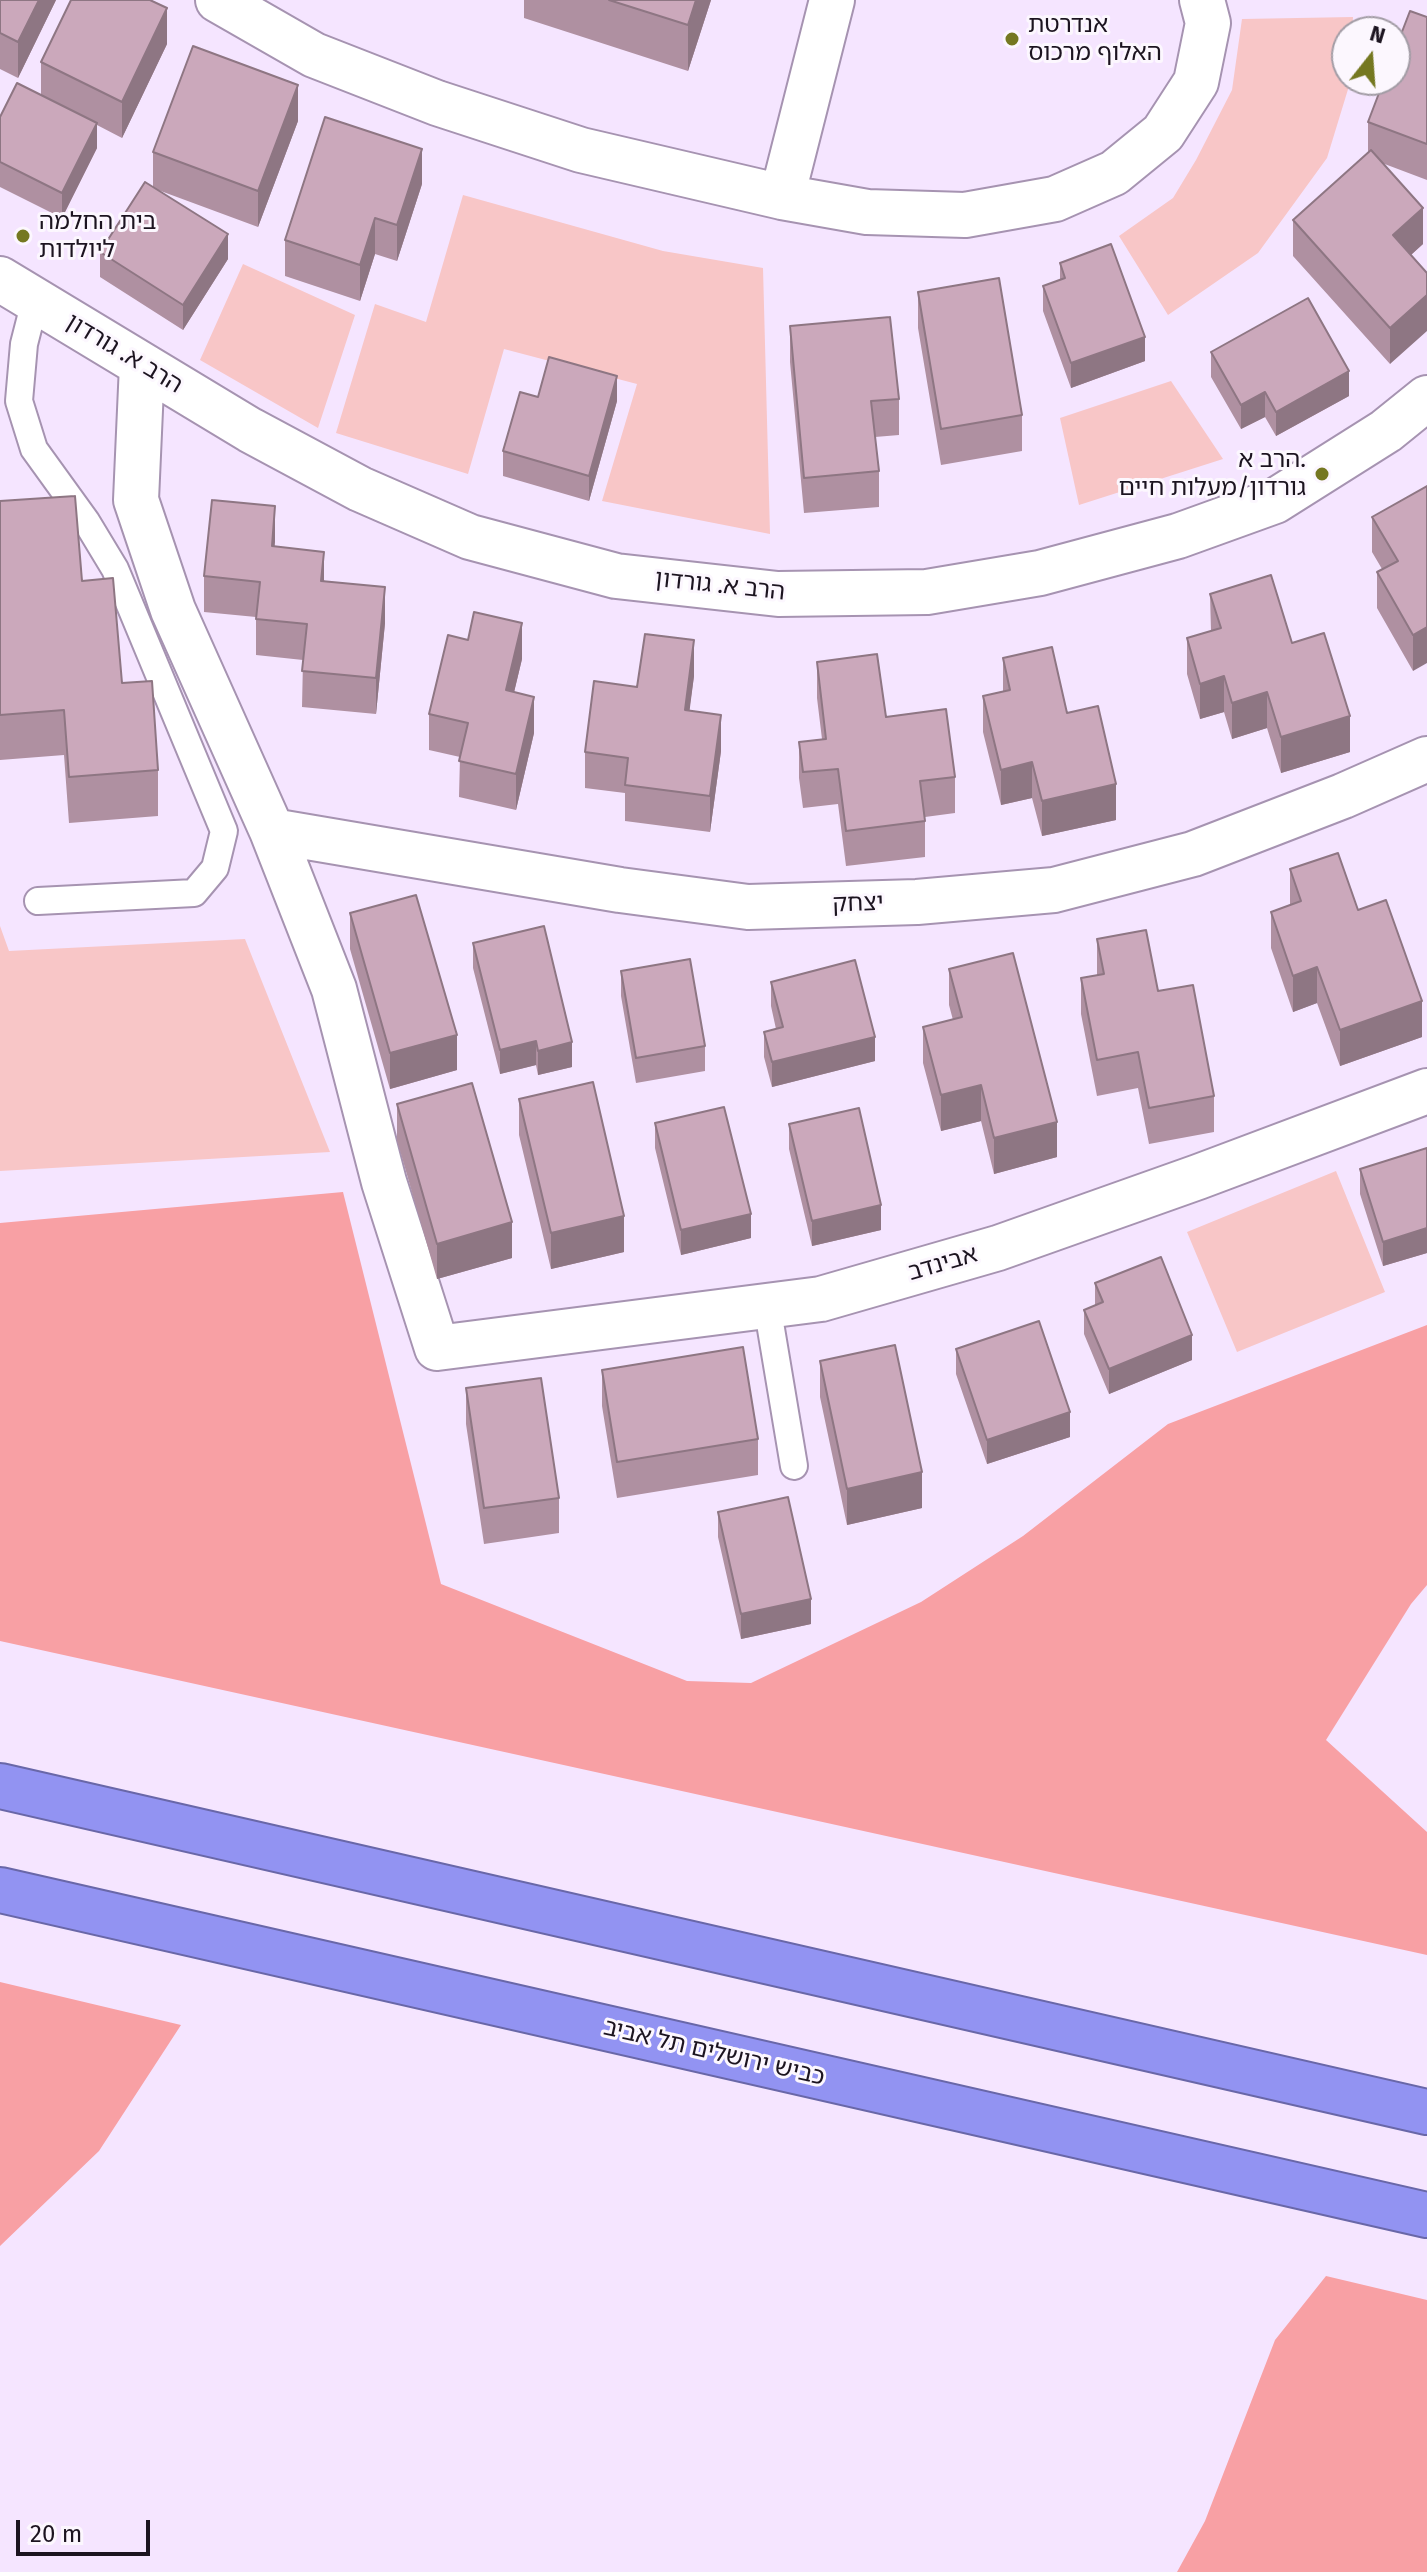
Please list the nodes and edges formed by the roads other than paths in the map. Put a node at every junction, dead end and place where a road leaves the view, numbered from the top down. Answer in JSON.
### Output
{"nodes":[{"id":1,"x":218,"y":0,"type":"edge"},
{"id":2,"x":832,"y":0,"type":"edge"},
{"id":3,"x":1202,"y":0,"type":"edge"},
{"id":4,"x":782,"y":197,"type":"junction"},
{"id":5,"x":18,"y":290,"type":"edge"},
{"id":6,"x":142,"y":365,"type":"junction"},
{"id":7,"x":1427,"y":398,"type":"edge"},
{"id":8,"x":1427,"y":759,"type":"edge"},
{"id":9,"x":272,"y":831,"type":"junction"},
{"id":10,"x":38,"y":901,"type":"dead end"},
{"id":11,"x":1427,"y":1091,"type":"edge"},
{"id":12,"x":767,"y":1305,"type":"junction"},
{"id":13,"x":794,"y":1466,"type":"dead end"},
{"id":14,"x":0,"y":1786,"type":"edge"},
{"id":15,"x":0,"y":1890,"type":"edge"},
{"id":16,"x":1427,"y":2112,"type":"edge"},
{"id":17,"x":1427,"y":2215,"type":"edge"}],
"edges":[{"from":1,"to":4,"type":"street"},
{"from":2,"to":4,"type":"street"},
{"from":3,"to":4,"type":"street"},
{"from":5,"to":6,"type":"street","name":"הרב א. גורדון"},
{"from":5,"to":10,"type":"lane"},
{"from":6,"to":7,"type":"street","name":"הרב א. גורדון"},
{"from":6,"to":9,"type":"street"},
{"from":8,"to":9,"type":"street","name":"יצחק"},
{"from":9,"to":12,"type":"street","name":"אבינדב"},
{"from":11,"to":12,"type":"street","name":"אבינדב"},
{"from":12,"to":13,"type":"lane"},
{"from":14,"to":16,"type":"highway"},
{"from":15,"to":17,"type":"highway","name":"כביש ירושלים תל אביב"}]}
